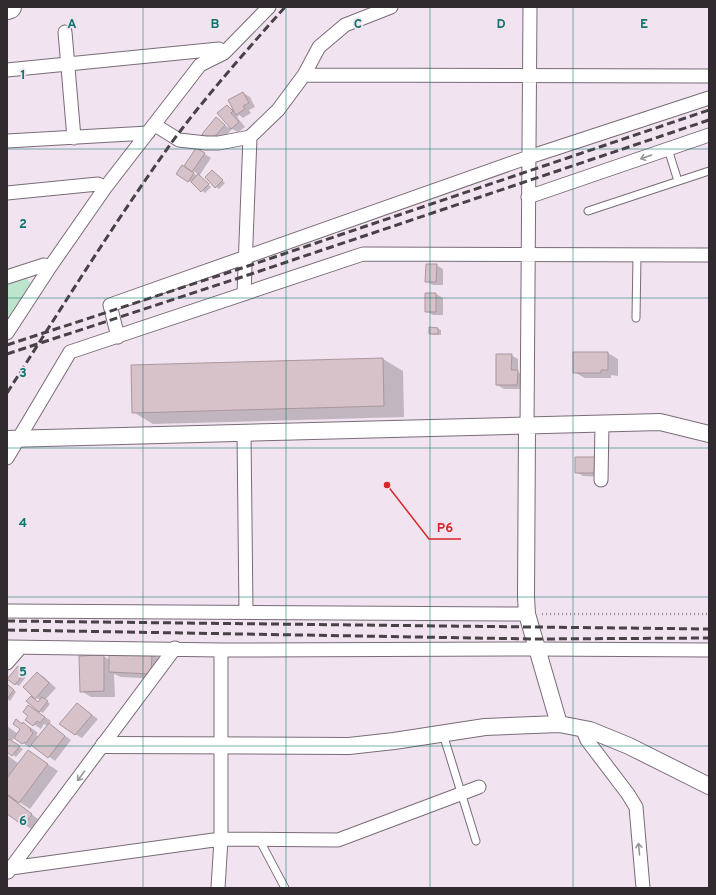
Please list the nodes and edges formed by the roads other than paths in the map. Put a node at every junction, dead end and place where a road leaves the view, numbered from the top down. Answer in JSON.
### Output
{"nodes":[{"id":1,"x":10,"y":7,"type":"edge"},
{"id":2,"x":269,"y":7,"type":"edge"},
{"id":3,"x":391,"y":7,"type":"edge"},
{"id":4,"x":530,"y":7,"type":"edge"},
{"id":5,"x":7,"y":8,"type":"edge"},
{"id":6,"x":65,"y":32,"type":"dead end"},
{"id":7,"x":224,"y":53,"type":"junction"},
{"id":8,"x":67,"y":64,"type":"junction"},
{"id":9,"x":7,"y":70,"type":"edge"},
{"id":10,"x":304,"y":75,"type":"junction"},
{"id":11,"x":529,"y":76,"type":"junction"},
{"id":12,"x":709,"y":76,"type":"edge"},
{"id":13,"x":709,"y":98,"type":"edge"},
{"id":14,"x":151,"y":129,"type":"junction"},
{"id":15,"x":709,"y":135,"type":"edge"},
{"id":16,"x":250,"y":137,"type":"junction"},
{"id":17,"x":74,"y":138,"type":"junction"},
{"id":18,"x":7,"y":141,"type":"edge"},
{"id":19,"x":668,"y":149,"type":"junction"},
{"id":20,"x":529,"y":157,"type":"junction"},
{"id":21,"x":709,"y":171,"type":"edge"},
{"id":22,"x":678,"y":181,"type":"junction"},
{"id":23,"x":106,"y":188,"type":"junction"},
{"id":24,"x":7,"y":193,"type":"edge"},
{"id":25,"x":528,"y":197,"type":"junction"},
{"id":26,"x":588,"y":211,"type":"dead end"},
{"id":27,"x":528,"y":255,"type":"junction"},
{"id":28,"x":637,"y":255,"type":"junction"},
{"id":29,"x":709,"y":255,"type":"edge"},
{"id":30,"x":245,"y":256,"type":"junction"},
{"id":31,"x":50,"y":267,"type":"junction"},
{"id":32,"x":7,"y":277,"type":"edge"},
{"id":33,"x":244,"y":294,"type":"junction"},
{"id":34,"x":636,"y":318,"type":"dead end"},
{"id":35,"x":7,"y":333,"type":"edge"},
{"id":36,"x":118,"y":337,"type":"junction"},
{"id":37,"x":602,"y":424,"type":"junction"},
{"id":38,"x":527,"y":426,"type":"junction"},
{"id":39,"x":244,"y":433,"type":"junction"},
{"id":40,"x":709,"y":434,"type":"edge"},
{"id":41,"x":13,"y":439,"type":"edge"},
{"id":42,"x":7,"y":458,"type":"edge"},
{"id":43,"x":601,"y":480,"type":"dead end"},
{"id":44,"x":7,"y":611,"type":"edge"},
{"id":45,"x":246,"y":612,"type":"junction"},
{"id":46,"x":527,"y":614,"type":"junction"},
{"id":47,"x":13,"y":647,"type":"edge"},
{"id":48,"x":175,"y":648,"type":"junction"},
{"id":49,"x":536,"y":649,"type":"junction"},
{"id":50,"x":221,"y":650,"type":"junction"},
{"id":51,"x":709,"y":650,"type":"edge"},
{"id":52,"x":7,"y":664,"type":"edge"},
{"id":53,"x":559,"y":724,"type":"junction"},
{"id":54,"x":582,"y":728,"type":"junction"},
{"id":55,"x":443,"y":734,"type":"junction"},
{"id":56,"x":104,"y":745,"type":"junction"},
{"id":57,"x":221,"y":746,"type":"junction"},
{"id":58,"x":709,"y":786,"type":"edge"},
{"id":59,"x":479,"y":787,"type":"dead end"},
{"id":60,"x":462,"y":794,"type":"junction"},
{"id":61,"x":221,"y":838,"type":"junction"},
{"id":62,"x":259,"y":839,"type":"junction"},
{"id":63,"x":476,"y":841,"type":"dead end"},
{"id":64,"x":9,"y":871,"type":"edge"},
{"id":65,"x":218,"y":888,"type":"edge"},
{"id":66,"x":286,"y":888,"type":"edge"},
{"id":67,"x":643,"y":888,"type":"edge"}],
"edges":[{"from":1,"to":5,"type":"highway"},
{"from":2,"to":7,"type":"street"},
{"from":3,"to":10,"type":"street"},
{"from":4,"to":11,"type":"street"},
{"from":6,"to":8,"type":"street"},
{"from":7,"to":8,"type":"street"},
{"from":7,"to":14,"type":"street"},
{"from":8,"to":9,"type":"street"},
{"from":8,"to":17,"type":"street"},
{"from":10,"to":11,"type":"street"},
{"from":10,"to":16,"type":"street"},
{"from":11,"to":12,"type":"street"},
{"from":11,"to":20,"type":"street"},
{"from":13,"to":20,"type":"street"},
{"from":14,"to":16,"type":"street"},
{"from":14,"to":17,"type":"street"},
{"from":14,"to":23,"type":"street"},
{"from":15,"to":19,"type":"street"},
{"from":16,"to":30,"type":"street"},
{"from":17,"to":18,"type":"street"},
{"from":19,"to":22,"type":"lane"},
{"from":19,"to":25,"type":"street","one_way":true},
{"from":20,"to":25,"type":"street"},
{"from":20,"to":30,"type":"street"},
{"from":21,"to":22,"type":"lane"},
{"from":22,"to":26,"type":"lane"},
{"from":23,"to":24,"type":"street"},
{"from":23,"to":31,"type":"street"},
{"from":25,"to":27,"type":"street"},
{"from":27,"to":28,"type":"street"},
{"from":27,"to":33,"type":"street"},
{"from":27,"to":38,"type":"street"},
{"from":28,"to":29,"type":"street"},
{"from":28,"to":34,"type":"lane"},
{"from":30,"to":33,"type":"street"},
{"from":30,"to":36,"type":"street"},
{"from":31,"to":32,"type":"street"},
{"from":31,"to":35,"type":"street"},
{"from":33,"to":36,"type":"street"},
{"from":36,"to":41,"type":"street"},
{"from":37,"to":38,"type":"street"},
{"from":37,"to":40,"type":"street"},
{"from":37,"to":43,"type":"street"},
{"from":38,"to":39,"type":"street"},
{"from":38,"to":46,"type":"street"},
{"from":39,"to":41,"type":"street"},
{"from":39,"to":45,"type":"street"},
{"from":41,"to":42,"type":"street"},
{"from":44,"to":45,"type":"street"},
{"from":45,"to":46,"type":"street"},
{"from":46,"to":49,"type":"street"},
{"from":47,"to":48,"type":"street"},
{"from":47,"to":52,"type":"street"},
{"from":48,"to":50,"type":"street"},
{"from":48,"to":56,"type":"street"},
{"from":49,"to":50,"type":"street"},
{"from":49,"to":51,"type":"street"},
{"from":49,"to":53,"type":"street"},
{"from":50,"to":57,"type":"street"},
{"from":53,"to":54,"type":"street"},
{"from":53,"to":55,"type":"street"},
{"from":54,"to":58,"type":"street"},
{"from":67,"to":54,"type":"street","one_way":true},
{"from":55,"to":57,"type":"street"},
{"from":55,"to":60,"type":"lane"},
{"from":56,"to":57,"type":"street"},
{"from":56,"to":64,"type":"street","one_way":true},
{"from":57,"to":61,"type":"street"},
{"from":59,"to":60,"type":"street"},
{"from":60,"to":62,"type":"street"},
{"from":60,"to":63,"type":"lane"},
{"from":61,"to":62,"type":"street"},
{"from":61,"to":64,"type":"street"},
{"from":61,"to":65,"type":"street"},
{"from":62,"to":66,"type":"lane"}]}
